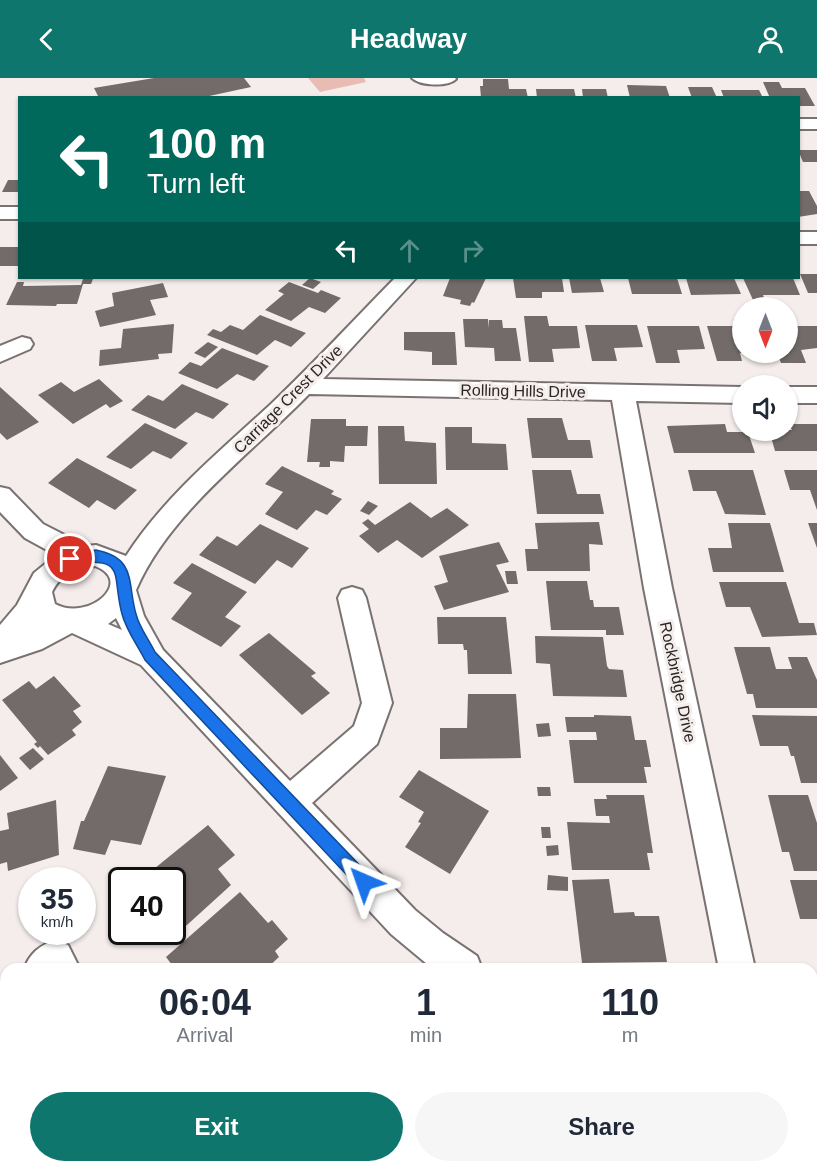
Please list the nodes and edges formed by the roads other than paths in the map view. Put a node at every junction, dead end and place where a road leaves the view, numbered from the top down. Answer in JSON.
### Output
{"nodes":[{"id":1,"x":420,"y":78,"type":"edge"},
{"id":2,"x":448,"y":78,"type":"edge"},
{"id":3,"x":449,"y":96,"type":"edge"},
{"id":4,"x":800,"y":124,"type":"edge"},
{"id":5,"x":817,"y":124,"type":"edge"},
{"id":6,"x":0,"y":213,"type":"edge"},
{"id":7,"x":18,"y":213,"type":"edge"},
{"id":8,"x":800,"y":238,"type":"edge"},
{"id":9,"x":817,"y":238,"type":"edge"},
{"id":10,"x":405,"y":279,"type":"edge"},
{"id":11,"x":22,"y":344,"type":"dead end"},
{"id":12,"x":0,"y":355,"type":"edge"},
{"id":13,"x":303,"y":386,"type":"junction"},
{"id":14,"x":623,"y":394,"type":"junction"},
{"id":15,"x":732,"y":394,"type":"edge"},
{"id":16,"x":798,"y":395,"type":"edge"},
{"id":17,"x":817,"y":395,"type":"edge"},
{"id":18,"x":0,"y":496,"type":"edge"},
{"id":19,"x":167,"y":518,"type":"junction"},
{"id":20,"x":34,"y":531,"type":"junction"},
{"id":21,"x":89,"y":555,"type":"junction"},
{"id":22,"x":124,"y":585,"type":"junction"},
{"id":23,"x":40,"y":588,"type":"junction"},
{"id":24,"x":352,"y":598,"type":"dead end"},
{"id":25,"x":72,"y":622,"type":"junction"},
{"id":26,"x":0,"y":646,"type":"edge"},
{"id":27,"x":0,"y":651,"type":"edge"},
{"id":28,"x":150,"y":656,"type":"junction"},
{"id":29,"x":289,"y":802,"type":"junction"},
{"id":30,"x":455,"y":963,"type":"edge"},
{"id":31,"x":736,"y":963,"type":"edge"}],
"edges":[{"from":1,"to":2,"type":"street"},
{"from":2,"to":3,"type":"street"},
{"from":4,"to":5,"type":"street"},
{"from":6,"to":7,"type":"street"},
{"from":8,"to":9,"type":"street"},
{"from":10,"to":13,"type":"street","name":"Carriage Crest Drive"},
{"from":11,"to":12,"type":"street"},
{"from":13,"to":14,"type":"street","name":"Rolling Hills Drive"},
{"from":13,"to":19,"type":"street","name":"Carriage Crest Drive"},
{"from":14,"to":15,"type":"street","name":"Rolling Hills Drive"},
{"from":14,"to":31,"type":"street","name":"Rockbridge Drive"},
{"from":16,"to":17,"type":"street"},
{"from":18,"to":20,"type":"street"},
{"from":19,"to":21,"type":"street","name":"Carriage Crest Drive"},
{"from":19,"to":22,"type":"street","name":"Carriage Crest Drive"},
{"from":20,"to":21,"type":"street"},
{"from":20,"to":23,"type":"street"},
{"from":21,"to":22,"type":"street"},
{"from":21,"to":23,"type":"street"},
{"from":22,"to":25,"type":"street"},
{"from":22,"to":28,"type":"street"},
{"from":23,"to":25,"type":"street"},
{"from":23,"to":26,"type":"street"},
{"from":24,"to":29,"type":"street"},
{"from":25,"to":27,"type":"street"},
{"from":25,"to":28,"type":"street"},
{"from":28,"to":29,"type":"street"},
{"from":29,"to":30,"type":"street"}]}
